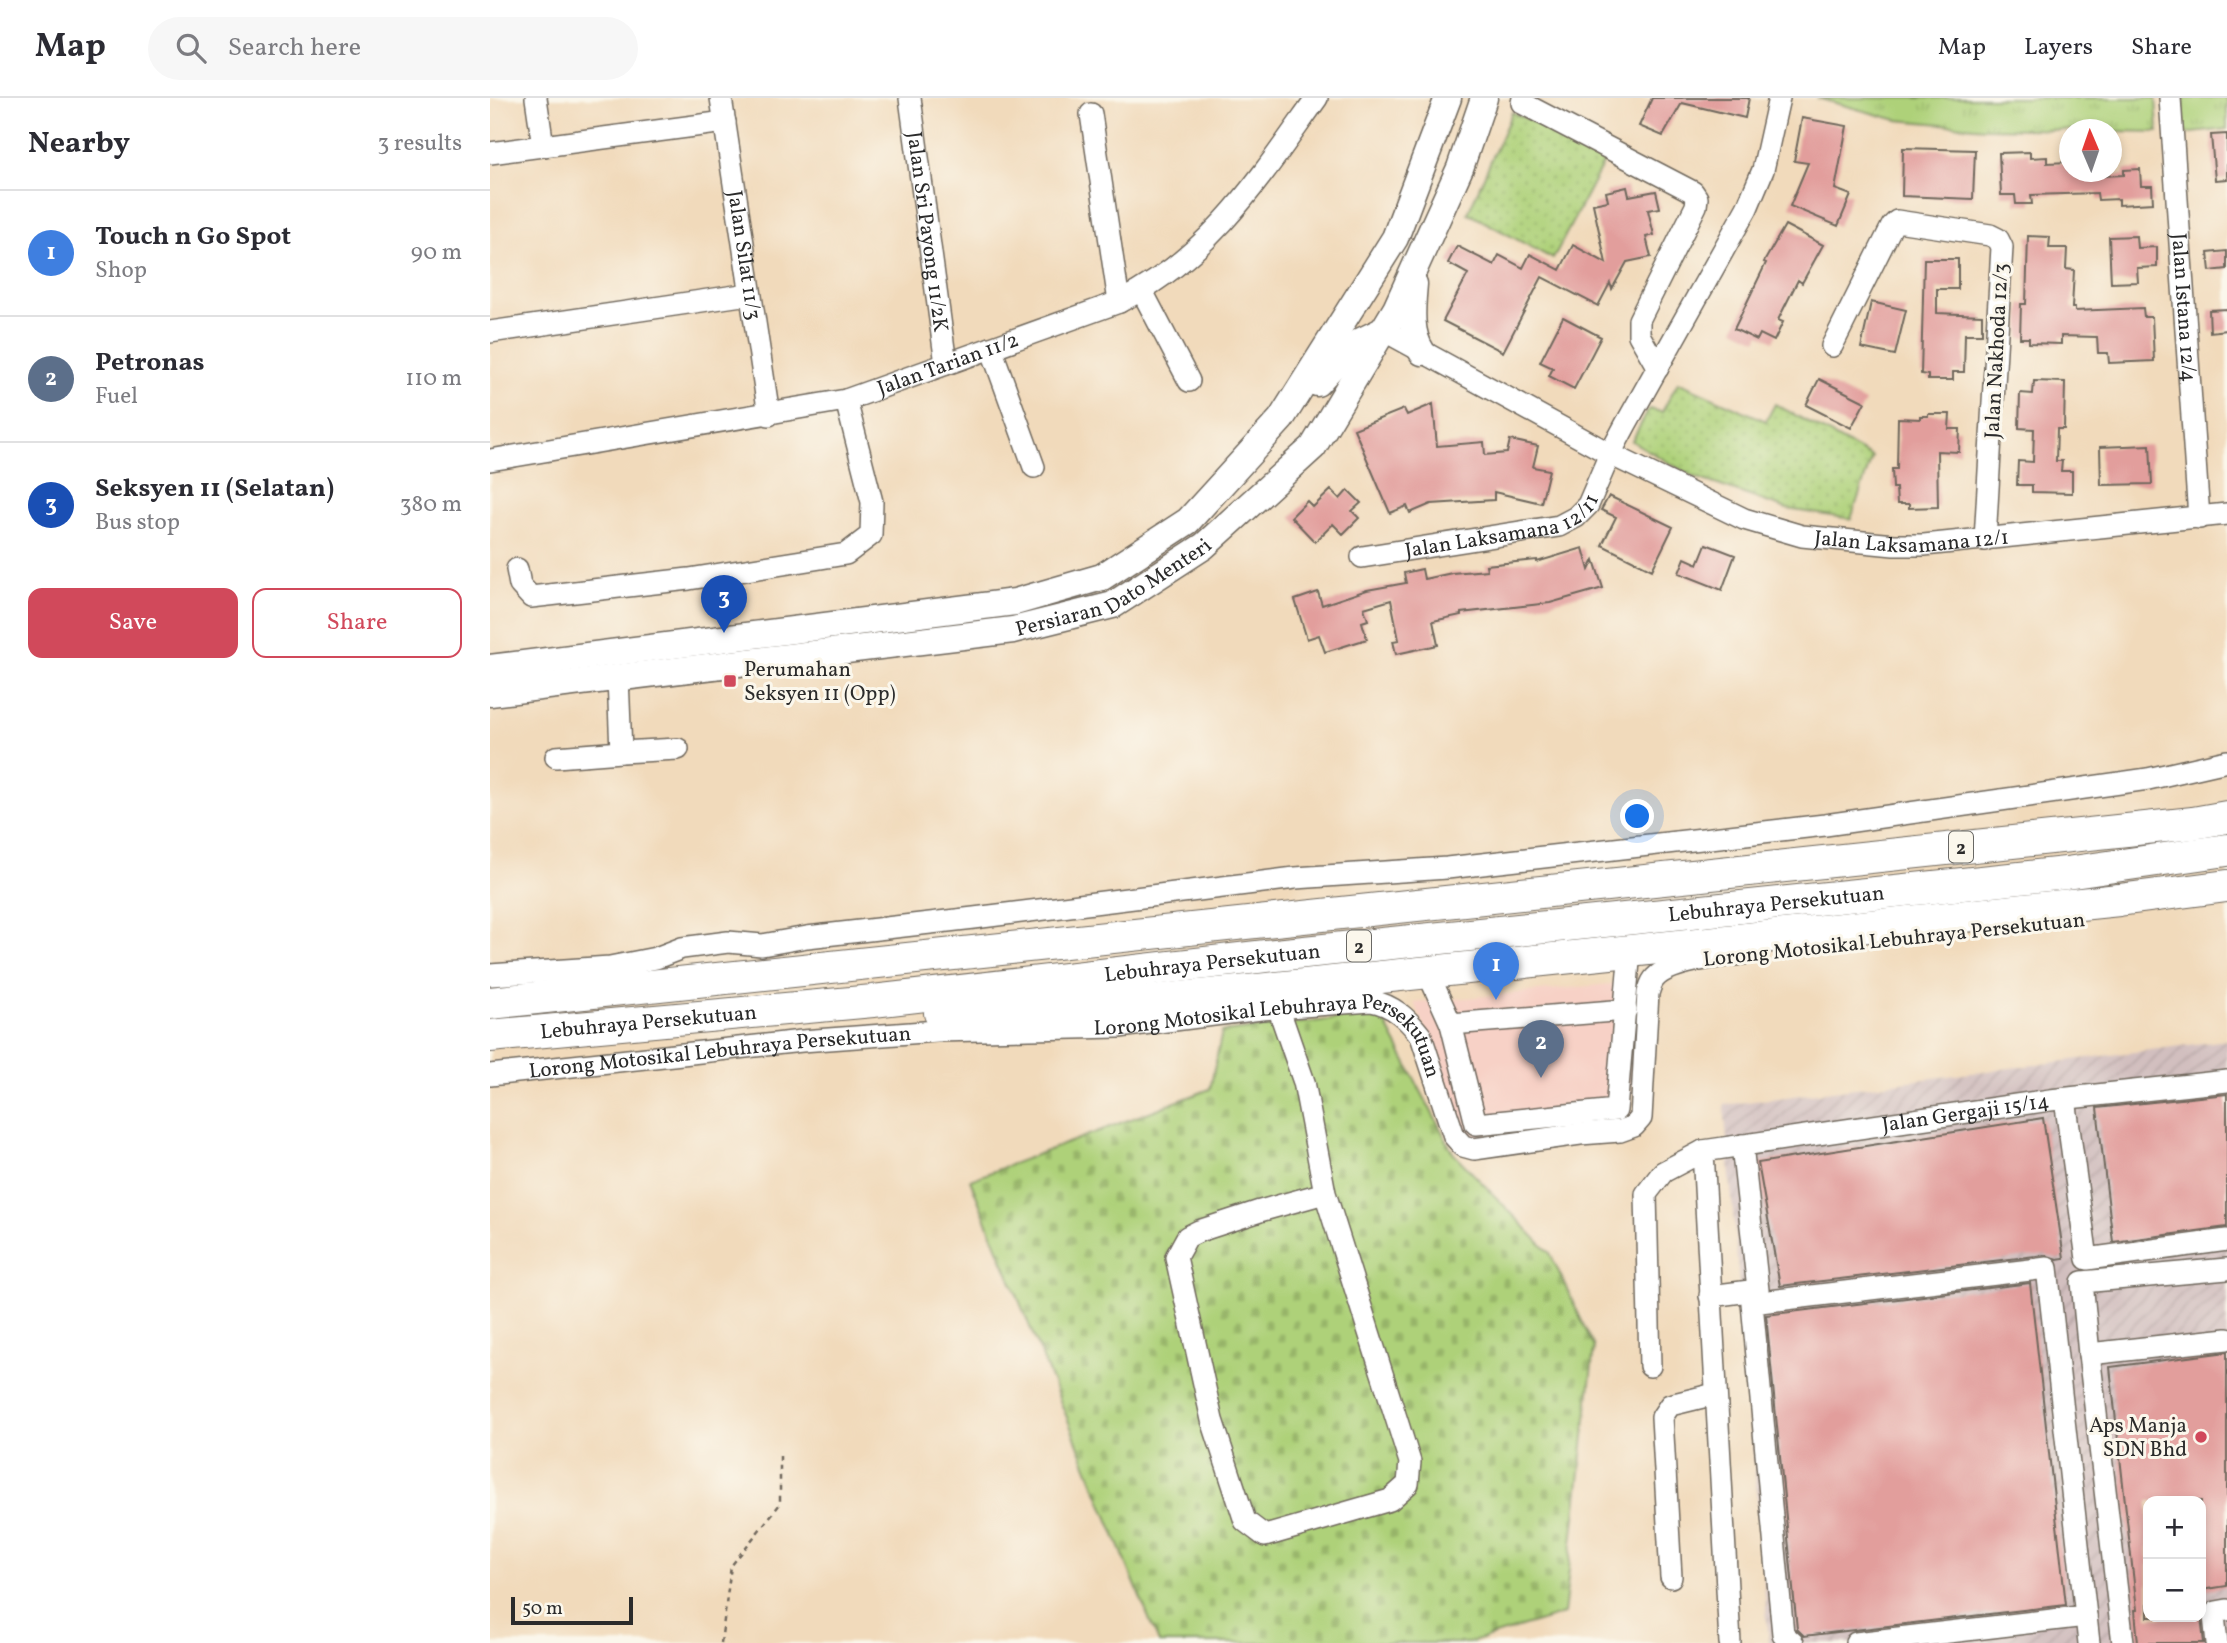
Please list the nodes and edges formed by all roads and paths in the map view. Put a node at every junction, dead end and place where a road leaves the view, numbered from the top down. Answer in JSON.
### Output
{"nodes":[{"id":1,"x":536,"y":98,"type":"edge"},
{"id":2,"x":721,"y":98,"type":"edge"},
{"id":3,"x":910,"y":98,"type":"edge"},
{"id":4,"x":1317,"y":98,"type":"edge"},
{"id":5,"x":1448,"y":98,"type":"edge"},
{"id":6,"x":1484,"y":98,"type":"edge"},
{"id":7,"x":1523,"y":98,"type":"edge"},
{"id":8,"x":1779,"y":98,"type":"edge"},
{"id":9,"x":2170,"y":98,"type":"edge"},
{"id":10,"x":1091,"y":114,"type":"dead end"},
{"id":11,"x":725,"y":122,"type":"junction"},
{"id":12,"x":543,"y":146,"type":"junction"},
{"id":13,"x":490,"y":153,"type":"edge"},
{"id":14,"x":1395,"y":238,"type":"junction"},
{"id":15,"x":1415,"y":269,"type":"junction"},
{"id":16,"x":1142,"y":291,"type":"junction"},
{"id":17,"x":749,"y":294,"type":"junction"},
{"id":18,"x":1119,"y":302,"type":"junction"},
{"id":19,"x":490,"y":332,"type":"edge"},
{"id":20,"x":1403,"y":341,"type":"junction"},
{"id":21,"x":1832,"y":346,"type":"dead end"},
{"id":22,"x":991,"y":348,"type":"junction"},
{"id":23,"x":946,"y":364,"type":"junction"},
{"id":24,"x":1658,"y":368,"type":"junction"},
{"id":25,"x":1189,"y":381,"type":"dead end"},
{"id":26,"x":846,"y":400,"type":"junction"},
{"id":27,"x":1287,"y":408,"type":"junction"},
{"id":28,"x":769,"y":415,"type":"junction"},
{"id":29,"x":1610,"y":454,"type":"junction"},
{"id":30,"x":490,"y":460,"type":"edge"},
{"id":31,"x":1034,"y":467,"type":"dead end"},
{"id":32,"x":2227,"y":514,"type":"edge"},
{"id":33,"x":2199,"y":518,"type":"junction"},
{"id":34,"x":1985,"y":540,"type":"junction"},
{"id":35,"x":1362,"y":557,"type":"dead end"},
{"id":36,"x":517,"y":569,"type":"dead end"},
{"id":37,"x":491,"y":674,"type":"edge"},
{"id":38,"x":618,"y":677,"type":"junction"},
{"id":39,"x":678,"y":749,"type":"dead end"},
{"id":40,"x":621,"y":752,"type":"junction"},
{"id":41,"x":556,"y":757,"type":"dead end"},
{"id":42,"x":2227,"y":761,"type":"edge"},
{"id":43,"x":2227,"y":808,"type":"edge"},
{"id":44,"x":2227,"y":817,"type":"edge"},
{"id":45,"x":2193,"y":823,"type":"junction"},
{"id":46,"x":2227,"y":849,"type":"edge"},
{"id":47,"x":2227,"y":876,"type":"edge"},
{"id":48,"x":2227,"y":886,"type":"edge"},
{"id":49,"x":2171,"y":894,"type":"junction"},
{"id":50,"x":2227,"y":900,"type":"edge"},
{"id":51,"x":762,"y":945,"type":"junction"},
{"id":52,"x":1630,"y":950,"type":"junction"},
{"id":53,"x":1428,"y":973,"type":"junction"},
{"id":54,"x":490,"y":975,"type":"edge"},
{"id":55,"x":698,"y":982,"type":"junction"},
{"id":56,"x":1277,"y":998,"type":"junction"},
{"id":57,"x":873,"y":1001,"type":"junction"},
{"id":58,"x":490,"y":1003,"type":"edge"},
{"id":59,"x":1626,"y":1010,"type":"junction"},
{"id":60,"x":1451,"y":1024,"type":"junction"},
{"id":61,"x":490,"y":1036,"type":"edge"},
{"id":62,"x":490,"y":1075,"type":"edge"},
{"id":63,"x":2227,"y":1081,"type":"edge"},
{"id":64,"x":2065,"y":1099,"type":"junction"},
{"id":65,"x":1578,"y":1124,"type":"junction"},
{"id":66,"x":1741,"y":1145,"type":"junction"},
{"id":67,"x":1703,"y":1151,"type":"junction"},
{"id":68,"x":1325,"y":1194,"type":"junction"},
{"id":69,"x":2227,"y":1240,"type":"edge"},
{"id":70,"x":2227,"y":1269,"type":"edge"},
{"id":71,"x":1710,"y":1296,"type":"junction"},
{"id":72,"x":2227,"y":1339,"type":"edge"},
{"id":73,"x":2088,"y":1354,"type":"junction"},
{"id":74,"x":1650,"y":1366,"type":"dead end"},
{"id":75,"x":1715,"y":1394,"type":"junction"},
{"id":76,"x":780,"y":1456,"type":"dead end"},
{"id":77,"x":1671,"y":1577,"type":"dead end"},
{"id":78,"x":2227,"y":1610,"type":"edge"},
{"id":79,"x":2086,"y":1616,"type":"junction"},
{"id":80,"x":721,"y":1643,"type":"edge"},
{"id":81,"x":1730,"y":1643,"type":"edge"},
{"id":82,"x":1793,"y":1643,"type":"edge"},
{"id":83,"x":1856,"y":1643,"type":"edge"},
{"id":84,"x":2089,"y":1643,"type":"edge"},
{"id":85,"x":2123,"y":1643,"type":"edge"},
{"id":86,"x":2217,"y":1643,"type":"edge"}],
"edges":[{"from":1,"to":12,"type":"street"},
{"from":2,"to":11,"type":"street","name":"Jalan Silat 11/3"},
{"from":3,"to":23,"type":"street","name":"Jalan Sri Payong 11/2K"},
{"from":4,"to":16,"type":"street","name":"Jalan Tarian 11/2"},
{"from":5,"to":14,"type":"main road","name":"Persiaran Dato Menteri"},
{"from":6,"to":15,"type":"main road","name":"Persiaran Dato Menteri"},
{"from":7,"to":24,"type":"street"},
{"from":8,"to":24,"type":"street"},
{"from":9,"to":33,"type":"street","name":"Jalan Istana 12/4"},
{"from":10,"to":18,"type":"street"},
{"from":11,"to":12,"type":"street"},
{"from":11,"to":17,"type":"street","name":"Jalan Silat 11/3"},
{"from":12,"to":13,"type":"street"},
{"from":14,"to":20,"type":"main road"},
{"from":14,"to":27,"type":"main road","name":"Persiaran Dato Menteri"},
{"from":15,"to":20,"type":"main road","name":"Persiaran Dato Menteri"},
{"from":15,"to":20,"type":"main road"},
{"from":16,"to":18,"type":"street","name":"Jalan Tarian 11/2"},
{"from":16,"to":25,"type":"street"},
{"from":17,"to":19,"type":"street"},
{"from":17,"to":28,"type":"street","name":"Jalan Silat 11/3"},
{"from":18,"to":22,"type":"street","name":"Jalan Tarian 11/2"},
{"from":20,"to":27,"type":"main road"},
{"from":20,"to":29,"type":"street","name":"Jalan Laksamana 12/1"},
{"from":20,"to":38,"type":"main road","name":"Persiaran Dato Menteri"},
{"from":21,"to":34,"type":"street","name":"Jalan Nakhoda 12/3"},
{"from":22,"to":23,"type":"street","name":"Jalan Tarian 11/2"},
{"from":22,"to":31,"type":"street"},
{"from":23,"to":26,"type":"street","name":"Jalan Tarian 11/2"},
{"from":24,"to":29,"type":"street"},
{"from":26,"to":28,"type":"street","name":"Jalan Tarian 11/2"},
{"from":26,"to":36,"type":"street"},
{"from":27,"to":37,"type":"main road","name":"Persiaran Dato Menteri"},
{"from":28,"to":30,"type":"street","name":"Jalan Tarian 11/2"},
{"from":29,"to":34,"type":"street","name":"Jalan Laksamana 12/1"},
{"from":29,"to":35,"type":"street","name":"Jalan Laksamana 12/11"},
{"from":32,"to":33,"type":"street","name":"Jalan Laksamana 12/1"},
{"from":33,"to":34,"type":"street","name":"Jalan Laksamana 12/1"},
{"from":37,"to":38,"type":"main road","name":"Persiaran Dato Menteri"},
{"from":38,"to":40,"type":"street"},
{"from":39,"to":40,"type":"street"},
{"from":40,"to":41,"type":"street"},
{"from":42,"to":51,"type":"street"},
{"from":43,"to":45,"type":"highway"},
{"from":44,"to":45,"type":"highway","name":"Lebuhraya Persekutuan","number":"2"},
{"from":45,"to":55,"type":"highway","name":"Lebuhraya Persekutuan","number":"2"},
{"from":46,"to":57,"type":"highway","name":"Lebuhraya Persekutuan","number":"2"},
{"from":47,"to":49,"type":"highway"},
{"from":48,"to":49,"type":"highway"},
{"from":49,"to":52,"type":"highway"},
{"from":50,"to":65,"type":"street","name":"Lorong Motosikal Lebuhraya Persekutuan"},
{"from":51,"to":54,"type":"street"},
{"from":51,"to":55,"type":"street"},
{"from":52,"to":53,"type":"highway"},
{"from":52,"to":59,"type":"street"},
{"from":53,"to":56,"type":"highway"},
{"from":53,"to":60,"type":"street"},
{"from":55,"to":58,"type":"highway","name":"Lebuhraya Persekutuan","number":"2"},
{"from":56,"to":57,"type":"highway"},
{"from":56,"to":62,"type":"street","name":"Lorong Motosikal Lebuhraya Persekutuan"},
{"from":56,"to":65,"type":"street","name":"Lorong Motosikal Lebuhraya Persekutuan"},
{"from":56,"to":68,"type":"street"},
{"from":57,"to":61,"type":"highway","name":"Lebuhraya Persekutuan","number":"2"},
{"from":59,"to":60,"type":"street"},
{"from":59,"to":65,"type":"street"},
{"from":60,"to":65,"type":"street"},
{"from":63,"to":64,"type":"street","name":"Jalan Gergaji 15/14"},
{"from":64,"to":66,"type":"street","name":"Jalan Gergaji 15/14"},
{"from":64,"to":69,"type":"street"},
{"from":66,"to":67,"type":"street","name":"Jalan Gergaji 15/14"},
{"from":66,"to":71,"type":"street"},
{"from":67,"to":71,"type":"street"},
{"from":67,"to":74,"type":"street","name":"Jalan Gergaji 15/14"},
{"from":68,"to":68,"type":"street"},
{"from":70,"to":73,"type":"street"},
{"from":71,"to":75,"type":"street"},
{"from":72,"to":73,"type":"street"},
{"from":73,"to":85,"type":"street"},
{"from":75,"to":77,"type":"street"},
{"from":75,"to":81,"type":"street"},
{"from":76,"to":80,"type":"path"},
{"from":78,"to":86,"type":"street"},
{"from":79,"to":82,"type":"street"},
{"from":79,"to":83,"type":"street"},
{"from":79,"to":84,"type":"street"}]}
